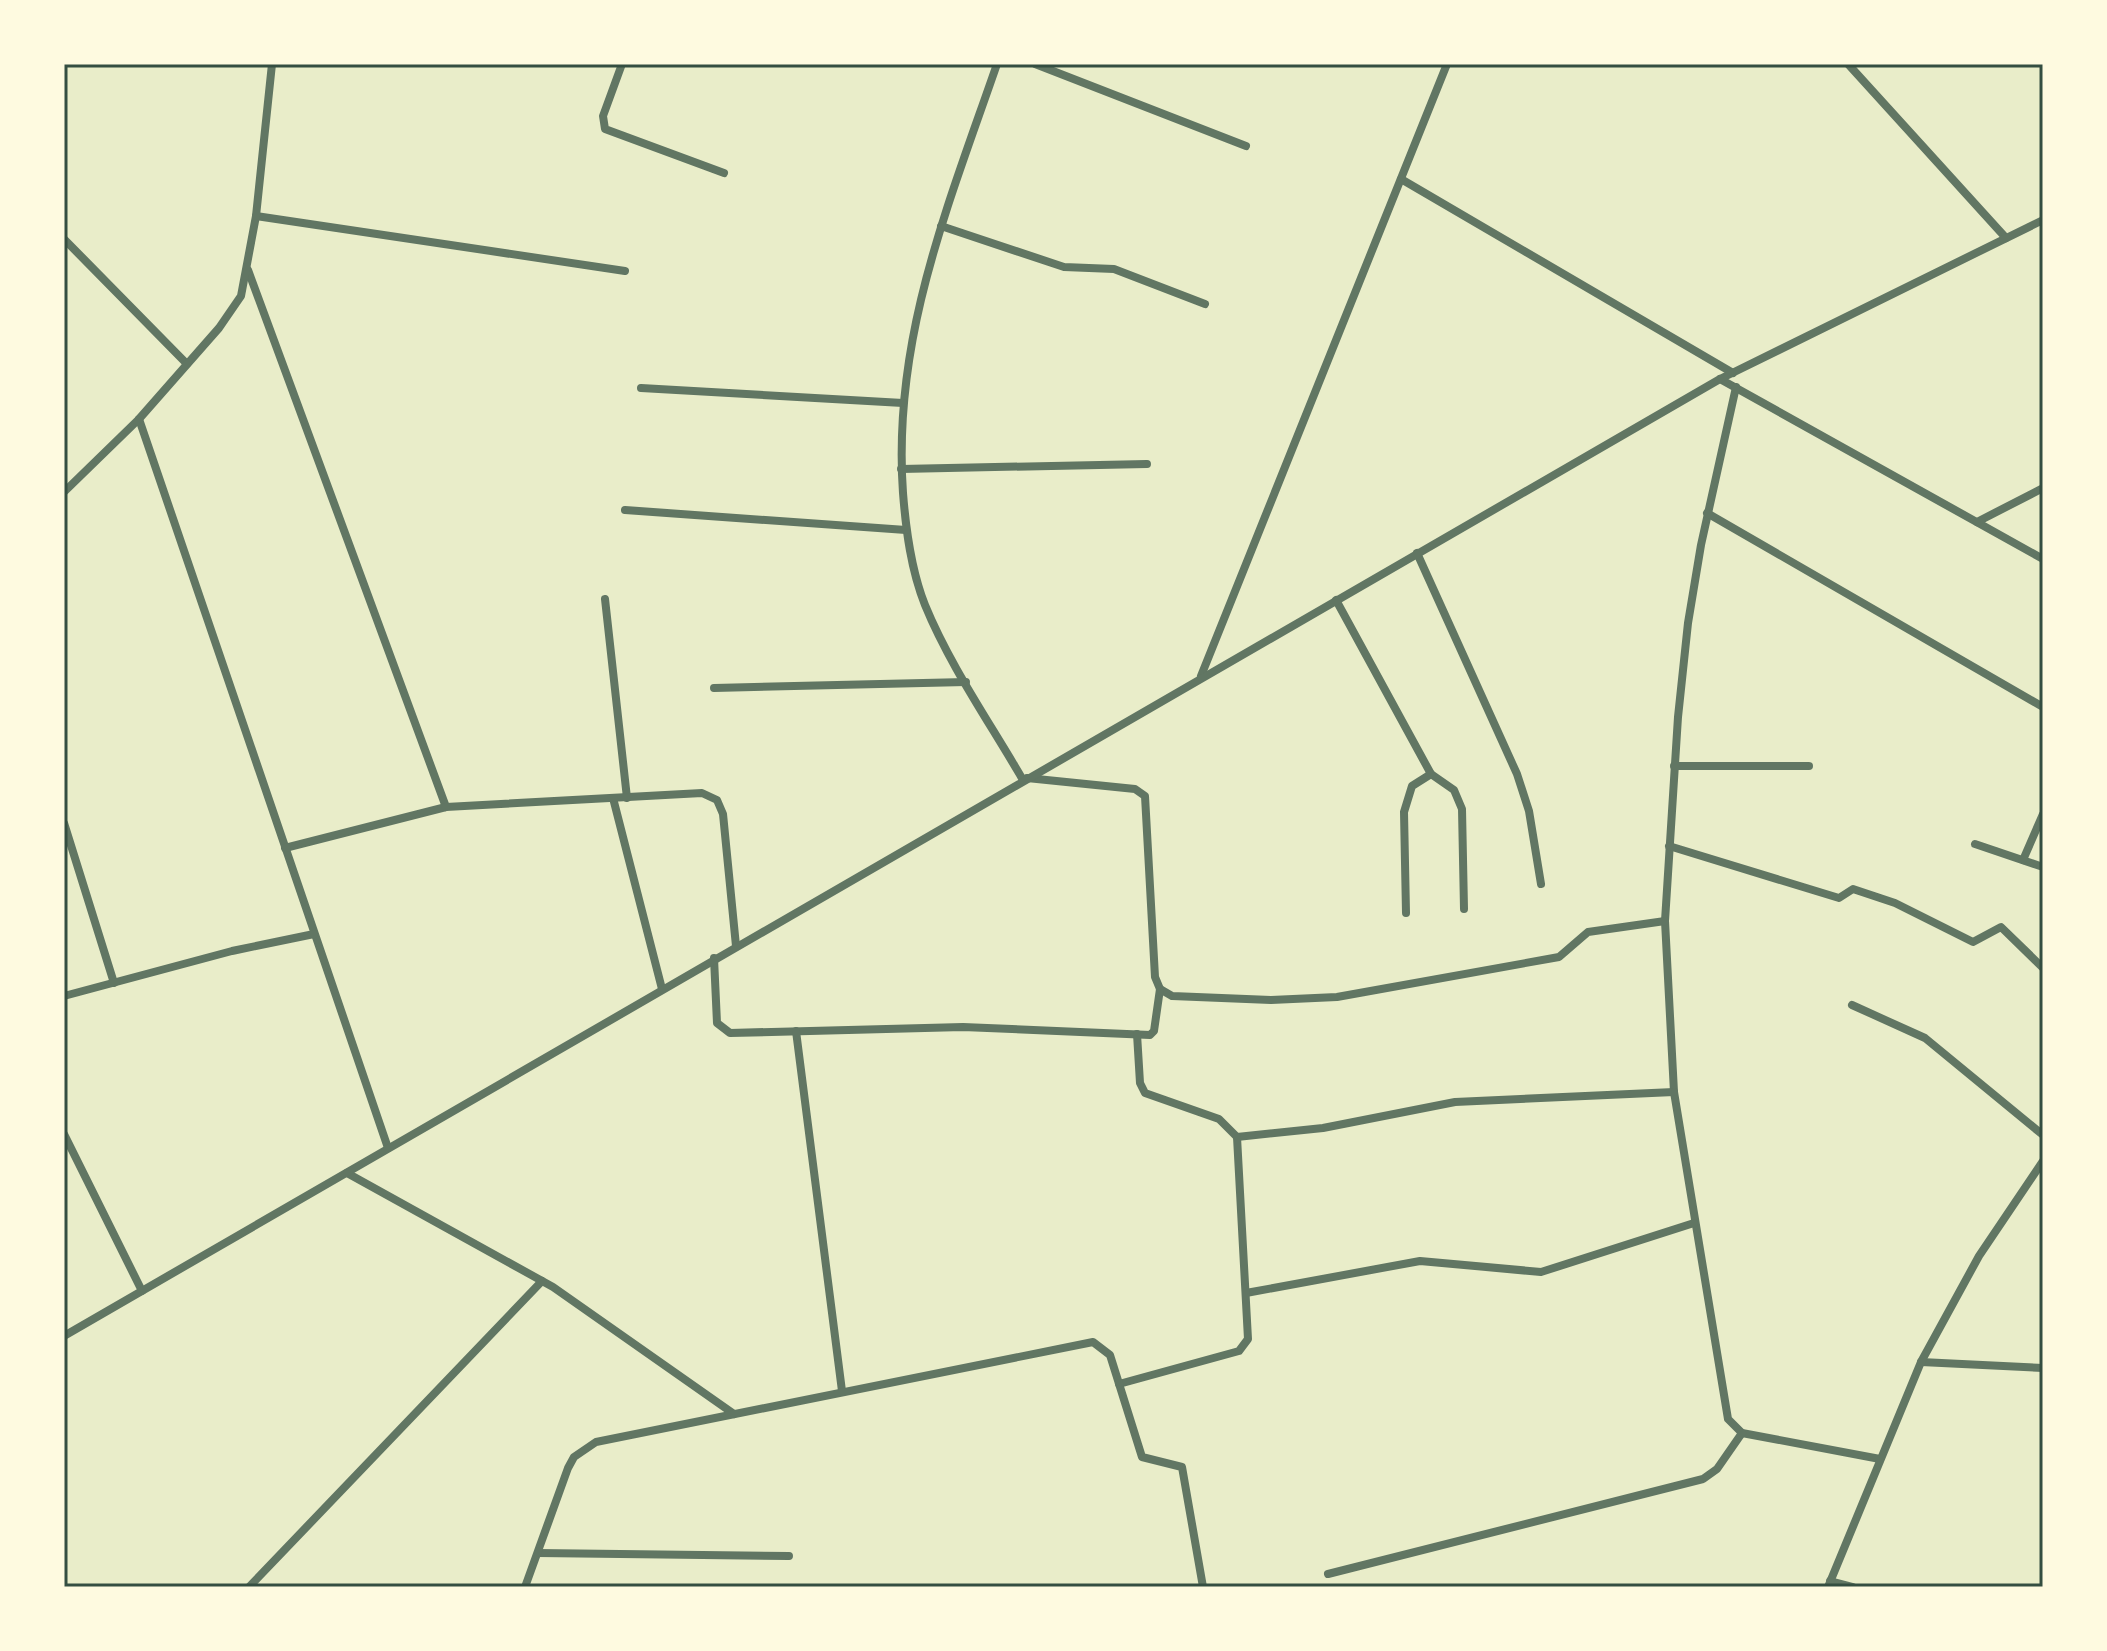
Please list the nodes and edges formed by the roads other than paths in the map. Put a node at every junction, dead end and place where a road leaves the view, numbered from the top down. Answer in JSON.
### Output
{"nodes":[{"id":1,"x":272,"y":64,"type":"edge"},
{"id":2,"x":622,"y":64,"type":"edge"},
{"id":3,"x":997,"y":64,"type":"edge"},
{"id":4,"x":1035,"y":64,"type":"edge"},
{"id":5,"x":1447,"y":64,"type":"edge"},
{"id":6,"x":1848,"y":64,"type":"edge"},
{"id":7,"x":1246,"y":146,"type":"dead end"},
{"id":8,"x":724,"y":173,"type":"dead end"},
{"id":9,"x":1401,"y":179,"type":"junction"},
{"id":10,"x":256,"y":216,"type":"junction"},
{"id":11,"x":2043,"y":220,"type":"edge"},
{"id":12,"x":941,"y":226,"type":"junction"},
{"id":13,"x":2006,"y":238,"type":"junction"},
{"id":14,"x":64,"y":239,"type":"edge"},
{"id":15,"x":248,"y":270,"type":"junction"},
{"id":16,"x":625,"y":271,"type":"dead end"},
{"id":17,"x":1205,"y":304,"type":"dead end"},
{"id":18,"x":187,"y":364,"type":"junction"},
{"id":19,"x":1733,"y":373,"type":"junction"},
{"id":20,"x":1720,"y":379,"type":"junction"},
{"id":21,"x":1736,"y":387,"type":"junction"},
{"id":22,"x":641,"y":388,"type":"dead end"},
{"id":23,"x":903,"y":403,"type":"junction"},
{"id":24,"x":139,"y":419,"type":"junction"},
{"id":25,"x":1147,"y":464,"type":"dead end"},
{"id":26,"x":901,"y":469,"type":"junction"},
{"id":27,"x":2043,"y":488,"type":"edge"},
{"id":28,"x":64,"y":492,"type":"edge"},
{"id":29,"x":625,"y":510,"type":"dead end"},
{"id":30,"x":1707,"y":513,"type":"junction"},
{"id":31,"x":1977,"y":522,"type":"junction"},
{"id":32,"x":906,"y":530,"type":"junction"},
{"id":33,"x":1417,"y":553,"type":"junction"},
{"id":34,"x":2043,"y":559,"type":"edge"},
{"id":35,"x":605,"y":599,"type":"dead end"},
{"id":36,"x":1336,"y":600,"type":"junction"},
{"id":37,"x":1200,"y":677,"type":"junction"},
{"id":38,"x":966,"y":682,"type":"junction"},
{"id":39,"x":714,"y":688,"type":"dead end"},
{"id":40,"x":2043,"y":707,"type":"edge"},
{"id":41,"x":1674,"y":766,"type":"junction"},
{"id":42,"x":1809,"y":766,"type":"dead end"},
{"id":43,"x":1431,"y":774,"type":"junction"},
{"id":44,"x":1025,"y":779,"type":"junction"},
{"id":45,"x":613,"y":798,"type":"junction"},
{"id":46,"x":627,"y":798,"type":"junction"},
{"id":47,"x":446,"y":807,"type":"junction"},
{"id":48,"x":2043,"y":814,"type":"edge"},
{"id":49,"x":64,"y":823,"type":"edge"},
{"id":50,"x":1975,"y":844,"type":"dead end"},
{"id":51,"x":1669,"y":846,"type":"junction"},
{"id":52,"x":285,"y":848,"type":"junction"},
{"id":53,"x":2023,"y":860,"type":"junction"},
{"id":54,"x":2043,"y":867,"type":"edge"},
{"id":55,"x":1541,"y":884,"type":"dead end"},
{"id":56,"x":1464,"y":909,"type":"dead end"},
{"id":57,"x":1406,"y":913,"type":"dead end"},
{"id":58,"x":1665,"y":921,"type":"junction"},
{"id":59,"x":314,"y":934,"type":"junction"},
{"id":60,"x":736,"y":946,"type":"junction"},
{"id":61,"x":714,"y":958,"type":"junction"},
{"id":62,"x":2043,"y":968,"type":"edge"},
{"id":63,"x":114,"y":983,"type":"junction"},
{"id":64,"x":662,"y":989,"type":"junction"},
{"id":65,"x":1160,"y":989,"type":"junction"},
{"id":66,"x":64,"y":996,"type":"edge"},
{"id":67,"x":1852,"y":1005,"type":"dead end"},
{"id":68,"x":796,"y":1031,"type":"junction"},
{"id":69,"x":1137,"y":1034,"type":"junction"},
{"id":70,"x":1674,"y":1092,"type":"junction"},
{"id":71,"x":64,"y":1134,"type":"edge"},
{"id":72,"x":2043,"y":1135,"type":"edge"},
{"id":73,"x":1237,"y":1137,"type":"junction"},
{"id":74,"x":388,"y":1148,"type":"junction"},
{"id":75,"x":2043,"y":1161,"type":"edge"},
{"id":76,"x":347,"y":1173,"type":"junction"},
{"id":77,"x":1694,"y":1223,"type":"junction"},
{"id":78,"x":542,"y":1281,"type":"junction"},
{"id":79,"x":142,"y":1291,"type":"junction"},
{"id":80,"x":1246,"y":1293,"type":"junction"},
{"id":81,"x":64,"y":1336,"type":"edge"},
{"id":82,"x":1921,"y":1362,"type":"junction"},
{"id":83,"x":2043,"y":1368,"type":"edge"},
{"id":84,"x":1119,"y":1384,"type":"junction"},
{"id":85,"x":842,"y":1391,"type":"junction"},
{"id":86,"x":734,"y":1414,"type":"junction"},
{"id":87,"x":1742,"y":1433,"type":"junction"},
{"id":88,"x":1880,"y":1459,"type":"junction"},
{"id":89,"x":538,"y":1553,"type":"junction"},
{"id":90,"x":789,"y":1556,"type":"dead end"},
{"id":91,"x":1328,"y":1574,"type":"dead end"},
{"id":92,"x":1829,"y":1584,"type":"edge"},
{"id":93,"x":249,"y":1587,"type":"edge"},
{"id":94,"x":525,"y":1587,"type":"edge"},
{"id":95,"x":1203,"y":1587,"type":"edge"},
{"id":96,"x":1853,"y":1587,"type":"edge"}],
"edges":[{"from":1,"to":10,"type":"street"},
{"from":2,"to":8,"type":"street"},
{"from":3,"to":12,"type":"street"},
{"from":4,"to":7,"type":"street"},
{"from":5,"to":9,"type":"street"},
{"from":6,"to":13,"type":"street"},
{"from":9,"to":19,"type":"street"},
{"from":9,"to":37,"type":"street"},
{"from":10,"to":15,"type":"street"},
{"from":10,"to":16,"type":"street"},
{"from":11,"to":13,"type":"street"},
{"from":12,"to":17,"type":"street"},
{"from":12,"to":23,"type":"street"},
{"from":13,"to":19,"type":"street"},
{"from":14,"to":18,"type":"street"},
{"from":15,"to":18,"type":"street"},
{"from":15,"to":47,"type":"street"},
{"from":18,"to":24,"type":"street"},
{"from":19,"to":20,"type":"street"},
{"from":20,"to":21,"type":"street"},
{"from":20,"to":33,"type":"street"},
{"from":21,"to":30,"type":"street"},
{"from":21,"to":31,"type":"street"},
{"from":22,"to":23,"type":"street"},
{"from":23,"to":26,"type":"street"},
{"from":24,"to":28,"type":"street"},
{"from":24,"to":52,"type":"street"},
{"from":25,"to":26,"type":"street"},
{"from":26,"to":32,"type":"street"},
{"from":27,"to":31,"type":"street"},
{"from":29,"to":32,"type":"street"},
{"from":30,"to":40,"type":"street"},
{"from":30,"to":41,"type":"street"},
{"from":31,"to":34,"type":"street"},
{"from":32,"to":38,"type":"street"},
{"from":33,"to":36,"type":"street"},
{"from":33,"to":55,"type":"street"},
{"from":35,"to":46,"type":"street"},
{"from":36,"to":37,"type":"street"},
{"from":36,"to":43,"type":"street"},
{"from":37,"to":44,"type":"street"},
{"from":38,"to":39,"type":"street"},
{"from":38,"to":44,"type":"street"},
{"from":41,"to":42,"type":"street"},
{"from":41,"to":51,"type":"street"},
{"from":43,"to":56,"type":"street"},
{"from":43,"to":57,"type":"street"},
{"from":44,"to":60,"type":"street"},
{"from":44,"to":65,"type":"street"},
{"from":45,"to":46,"type":"street"},
{"from":45,"to":47,"type":"street"},
{"from":45,"to":64,"type":"street"},
{"from":46,"to":60,"type":"street"},
{"from":47,"to":52,"type":"street"},
{"from":48,"to":53,"type":"street"},
{"from":49,"to":63,"type":"street"},
{"from":50,"to":53,"type":"street"},
{"from":51,"to":58,"type":"street"},
{"from":51,"to":62,"type":"street"},
{"from":52,"to":59,"type":"street"},
{"from":53,"to":54,"type":"street"},
{"from":58,"to":65,"type":"street"},
{"from":58,"to":70,"type":"street"},
{"from":59,"to":63,"type":"street"},
{"from":59,"to":74,"type":"street"},
{"from":60,"to":61,"type":"street"},
{"from":61,"to":64,"type":"street"},
{"from":61,"to":68,"type":"street"},
{"from":63,"to":66,"type":"street"},
{"from":64,"to":74,"type":"street"},
{"from":65,"to":69,"type":"street"},
{"from":67,"to":72,"type":"street"},
{"from":68,"to":69,"type":"street"},
{"from":68,"to":85,"type":"street"},
{"from":69,"to":73,"type":"street"},
{"from":70,"to":73,"type":"street"},
{"from":70,"to":77,"type":"street"},
{"from":71,"to":79,"type":"street"},
{"from":73,"to":80,"type":"street"},
{"from":74,"to":76,"type":"street"},
{"from":75,"to":82,"type":"street"},
{"from":76,"to":78,"type":"street"},
{"from":76,"to":79,"type":"street"},
{"from":77,"to":80,"type":"street"},
{"from":77,"to":87,"type":"street"},
{"from":78,"to":86,"type":"street"},
{"from":78,"to":93,"type":"street"},
{"from":79,"to":81,"type":"street"},
{"from":80,"to":84,"type":"street"},
{"from":82,"to":83,"type":"street"},
{"from":82,"to":88,"type":"street"},
{"from":84,"to":85,"type":"street"},
{"from":84,"to":95,"type":"street"},
{"from":85,"to":86,"type":"street"},
{"from":86,"to":89,"type":"street"},
{"from":87,"to":88,"type":"street"},
{"from":87,"to":91,"type":"street"},
{"from":88,"to":92,"type":"street"},
{"from":89,"to":90,"type":"street"},
{"from":89,"to":94,"type":"street"},
{"from":92,"to":96,"type":"street"}]}
